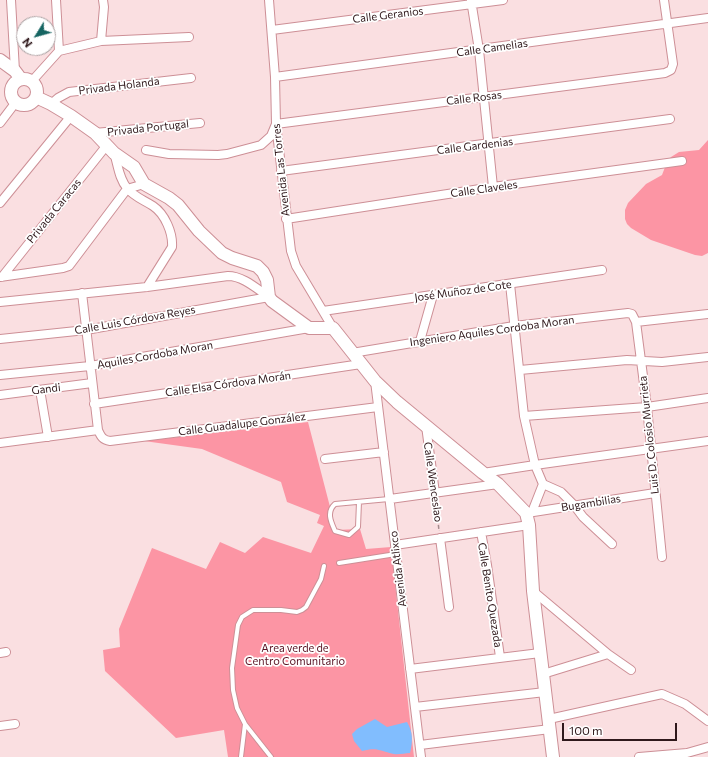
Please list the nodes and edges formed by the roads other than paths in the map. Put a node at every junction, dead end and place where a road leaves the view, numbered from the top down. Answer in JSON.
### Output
{"nodes":[{"id":1,"x":11,"y":0,"type":"edge"},
{"id":2,"x":56,"y":0,"type":"edge"},
{"id":3,"x":111,"y":0,"type":"edge"},
{"id":4,"x":269,"y":0,"type":"edge"},
{"id":5,"x":503,"y":0,"type":"edge"},
{"id":6,"x":664,"y":0,"type":"edge"},
{"id":7,"x":471,"y":2,"type":"edge"},
{"id":8,"x":103,"y":3,"type":"edge"},
{"id":9,"x":708,"y":18,"type":"edge"},
{"id":10,"x":667,"y":24,"type":"junction"},
{"id":11,"x":272,"y":30,"type":"junction"},
{"id":12,"x":189,"y":37,"type":"dead end"},
{"id":13,"x":101,"y":41,"type":"junction"},
{"id":14,"x":479,"y":50,"type":"junction"},
{"id":15,"x":59,"y":51,"type":"junction"},
{"id":16,"x":0,"y":60,"type":"edge"},
{"id":17,"x":23,"y":77,"type":"junction"},
{"id":18,"x":275,"y":77,"type":"junction"},
{"id":19,"x":191,"y":78,"type":"dead end"},
{"id":20,"x":484,"y":97,"type":"junction"},
{"id":21,"x":36,"y":98,"type":"junction"},
{"id":22,"x":16,"y":102,"type":"junction"},
{"id":23,"x":52,"y":104,"type":"junction"},
{"id":24,"x":71,"y":116,"type":"junction"},
{"id":25,"x":670,"y":119,"type":"dead end"},
{"id":26,"x":0,"y":123,"type":"edge"},
{"id":27,"x":200,"y":123,"type":"dead end"},
{"id":28,"x":276,"y":124,"type":"junction"},
{"id":29,"x":95,"y":133,"type":"junction"},
{"id":30,"x":489,"y":144,"type":"junction"},
{"id":31,"x":111,"y":149,"type":"junction"},
{"id":32,"x":146,"y":150,"type":"dead end"},
{"id":33,"x":682,"y":161,"type":"dead end"},
{"id":34,"x":281,"y":171,"type":"junction"},
{"id":35,"x":144,"y":184,"type":"junction"},
{"id":36,"x":493,"y":187,"type":"junction"},
{"id":37,"x":127,"y":189,"type":"junction"},
{"id":38,"x":0,"y":203,"type":"edge"},
{"id":39,"x":286,"y":219,"type":"junction"},
{"id":40,"x":602,"y":270,"type":"dead end"},
{"id":41,"x":1,"y":277,"type":"edge"},
{"id":42,"x":510,"y":284,"type":"junction"},
{"id":43,"x":147,"y":287,"type":"junction"},
{"id":44,"x":82,"y":294,"type":"junction"},
{"id":45,"x":433,"y":295,"type":"junction"},
{"id":46,"x":268,"y":297,"type":"junction"},
{"id":47,"x":0,"y":302,"type":"edge"},
{"id":48,"x":323,"y":311,"type":"junction"},
{"id":49,"x":632,"y":314,"type":"joint"},
{"id":50,"x":708,"y":314,"type":"edge"},
{"id":51,"x":636,"y":322,"type":"junction"},
{"id":52,"x":514,"y":326,"type":"junction"},
{"id":53,"x":309,"y":328,"type":"junction"},
{"id":54,"x":333,"y":328,"type":"junction"},
{"id":55,"x":86,"y":330,"type":"junction"},
{"id":56,"x":0,"y":339,"type":"edge"},
{"id":57,"x":420,"y":342,"type":"junction"},
{"id":58,"x":352,"y":353,"type":"junction"},
{"id":59,"x":708,"y":357,"type":"edge"},
{"id":60,"x":641,"y":361,"type":"junction"},
{"id":61,"x":361,"y":364,"type":"junction"},
{"id":62,"x":90,"y":366,"type":"junction"},
{"id":63,"x":520,"y":370,"type":"junction"},
{"id":64,"x":0,"y":375,"type":"edge"},
{"id":65,"x":375,"y":381,"type":"junction"},
{"id":66,"x":92,"y":383,"type":"junction"},
{"id":67,"x":40,"y":390,"type":"junction"},
{"id":68,"x":0,"y":395,"type":"edge"},
{"id":69,"x":708,"y":398,"type":"edge"},
{"id":70,"x":94,"y":404,"type":"junction"},
{"id":71,"x":378,"y":407,"type":"junction"},
{"id":72,"x":647,"y":407,"type":"junction"},
{"id":73,"x":524,"y":416,"type":"junction"},
{"id":74,"x":426,"y":426,"type":"junction"},
{"id":75,"x":98,"y":430,"type":"junction"},
{"id":76,"x":48,"y":437,"type":"junction"},
{"id":77,"x":708,"y":441,"type":"edge"},
{"id":78,"x":0,"y":443,"type":"edge"},
{"id":79,"x":652,"y":449,"type":"junction"},
{"id":80,"x":384,"y":452,"type":"junction"},
{"id":81,"x":325,"y":459,"type":"dead end"},
{"id":82,"x":535,"y":465,"type":"junction"},
{"id":83,"x":483,"y":473,"type":"junction"},
{"id":84,"x":498,"y":484,"type":"junction"},
{"id":85,"x":544,"y":484,"type":"junction"},
{"id":86,"x":435,"y":493,"type":"junction"},
{"id":87,"x":655,"y":493,"type":"junction"},
{"id":88,"x":390,"y":499,"type":"junction"},
{"id":89,"x":359,"y":502,"type":"junction"},
{"id":90,"x":574,"y":505,"type":"junction"},
{"id":91,"x":529,"y":513,"type":"junction"},
{"id":92,"x":529,"y":525,"type":"junction"},
{"id":93,"x":481,"y":532,"type":"junction"},
{"id":94,"x":440,"y":538,"type":"junction"},
{"id":95,"x":612,"y":544,"type":"dead end"},
{"id":96,"x":396,"y":549,"type":"junction"},
{"id":97,"x":662,"y":557,"type":"dead end"},
{"id":98,"x":339,"y":563,"type":"dead end"},
{"id":99,"x":324,"y":566,"type":"dead end"},
{"id":100,"x":533,"y":591,"type":"junction"},
{"id":101,"x":449,"y":607,"type":"dead end"},
{"id":102,"x":540,"y":652,"type":"junction"},
{"id":103,"x":608,"y":654,"type":"junction"},
{"id":104,"x":500,"y":657,"type":"junction"},
{"id":105,"x":410,"y":669,"type":"junction"},
{"id":106,"x":632,"y":670,"type":"dead end"},
{"id":107,"x":543,"y":674,"type":"junction"},
{"id":108,"x":545,"y":692,"type":"junction"},
{"id":109,"x":415,"y":707,"type":"junction"},
{"id":110,"x":708,"y":721,"type":"edge"},
{"id":111,"x":15,"y":724,"type":"dead end"},
{"id":112,"x":245,"y":724,"type":"junction"},
{"id":113,"x":549,"y":724,"type":"junction"},
{"id":114,"x":0,"y":726,"type":"edge"},
{"id":115,"x":420,"y":745,"type":"junction"},
{"id":116,"x":708,"y":747,"type":"edge"},
{"id":117,"x":687,"y":755,"type":"edge"},
{"id":118,"x":241,"y":757,"type":"edge"},
{"id":119,"x":271,"y":757,"type":"edge"},
{"id":120,"x":421,"y":757,"type":"edge"},
{"id":121,"x":553,"y":757,"type":"edge"},
{"id":122,"x":639,"y":757,"type":"edge"}],
"edges":[{"from":1,"to":17,"type":"street"},
{"from":2,"to":15,"type":"street"},
{"from":3,"to":8,"type":"street"},
{"from":4,"to":11,"type":"street","name":"Avenida Las Torres"},
{"from":5,"to":7,"type":"street","name":"Calle Geranios"},
{"from":6,"to":10,"type":"street"},
{"from":7,"to":11,"type":"street","name":"Calle Geranios"},
{"from":7,"to":14,"type":"street"},
{"from":8,"to":13,"type":"street"},
{"from":9,"to":10,"type":"street","name":"Calle Camelias"},
{"from":10,"to":14,"type":"street","name":"Calle Camelias"},
{"from":10,"to":20,"type":"street","name":"Calle Rosas"},
{"from":11,"to":18,"type":"street","name":"Avenida Las Torres"},
{"from":12,"to":13,"type":"street"},
{"from":13,"to":15,"type":"street"},
{"from":14,"to":18,"type":"street","name":"Calle Camelias"},
{"from":14,"to":20,"type":"street"},
{"from":15,"to":17,"type":"street"},
{"from":16,"to":17,"type":"street"},
{"from":17,"to":21,"type":"street"},
{"from":17,"to":22,"type":"street"},
{"from":18,"to":28,"type":"street","name":"Avenida Las Torres"},
{"from":19,"to":23,"type":"street","name":"Privada Holanda"},
{"from":20,"to":28,"type":"street","name":"Calle Rosas"},
{"from":20,"to":30,"type":"street"},
{"from":21,"to":22,"type":"street"},
{"from":21,"to":23,"type":"street"},
{"from":22,"to":26,"type":"street"},
{"from":23,"to":24,"type":"street"},
{"from":24,"to":29,"type":"street"},
{"from":24,"to":38,"type":"street"},
{"from":25,"to":30,"type":"street","name":"Calle Gardenias"},
{"from":27,"to":29,"type":"street","name":"Privada Portugal"},
{"from":28,"to":32,"type":"street"},
{"from":28,"to":34,"type":"street","name":"Avenida Las Torres"},
{"from":29,"to":31,"type":"street"},
{"from":30,"to":34,"type":"street","name":"Calle Gardenias"},
{"from":30,"to":36,"type":"street"},
{"from":31,"to":35,"type":"street"},
{"from":31,"to":37,"type":"street"},
{"from":31,"to":41,"type":"street","name":"Privada Caracas"},
{"from":33,"to":36,"type":"street","name":"Calle Claveles"},
{"from":34,"to":39,"type":"street","name":"Avenida Las Torres"},
{"from":35,"to":37,"type":"street"},
{"from":35,"to":46,"type":"street"},
{"from":36,"to":39,"type":"street","name":"Calle Claveles"},
{"from":37,"to":41,"type":"street"},
{"from":37,"to":43,"type":"street"},
{"from":39,"to":48,"type":"street","name":"Avenida Las Torres"},
{"from":40,"to":42,"type":"street","name":"José Muñoz de Cote"},
{"from":42,"to":45,"type":"street","name":"José Muñoz de Cote"},
{"from":42,"to":52,"type":"street"},
{"from":43,"to":44,"type":"street"},
{"from":43,"to":46,"type":"street"},
{"from":44,"to":47,"type":"street"},
{"from":44,"to":55,"type":"street"},
{"from":45,"to":48,"type":"street","name":"José Muñoz de Cote"},
{"from":45,"to":57,"type":"street"},
{"from":46,"to":53,"type":"street"},
{"from":46,"to":55,"type":"street","name":"Calle Luis Córdova Reyes"},
{"from":48,"to":54,"type":"street","name":"Avenida Las Torres"},
{"from":49,"to":51,"type":"street","name":"Luis D. Colosio Murrieta"},
{"from":49,"to":52,"type":"street","name":"Ingeniero Aquiles Cordoba Moran"},
{"from":50,"to":51,"type":"street"},
{"from":51,"to":60,"type":"street","name":"Luis D. Colosio Murrieta"},
{"from":52,"to":57,"type":"street","name":"Ingeniero Aquiles Cordoba Moran"},
{"from":52,"to":63,"type":"street"},
{"from":53,"to":54,"type":"street","name":"Aquiles Cordoba Moran"},
{"from":53,"to":62,"type":"street","name":"Aquiles Cordoba Moran"},
{"from":54,"to":58,"type":"street"},
{"from":55,"to":56,"type":"street","name":"Calle Luis Córdova Reyes"},
{"from":55,"to":62,"type":"street"},
{"from":57,"to":58,"type":"street","name":"Ingeniero Aquiles Cordoba Moran"},
{"from":58,"to":61,"type":"street"},
{"from":59,"to":60,"type":"street"},
{"from":60,"to":63,"type":"street"},
{"from":60,"to":72,"type":"street","name":"Luis D. Colosio Murrieta"},
{"from":61,"to":65,"type":"street"},
{"from":61,"to":70,"type":"street","name":"Calle Elsa Córdova Morán"},
{"from":62,"to":64,"type":"street","name":"Aquiles Cordoba Moran"},
{"from":62,"to":66,"type":"street"},
{"from":63,"to":73,"type":"street"},
{"from":65,"to":71,"type":"street","name":"Avenida Atlixco"},
{"from":65,"to":74,"type":"street"},
{"from":66,"to":67,"type":"street","name":"Gandi"},
{"from":66,"to":70,"type":"street"},
{"from":67,"to":68,"type":"street","name":"Gandi"},
{"from":67,"to":76,"type":"street"},
{"from":69,"to":72,"type":"street"},
{"from":70,"to":75,"type":"street"},
{"from":71,"to":75,"type":"street","name":"Calle Guadalupe González"},
{"from":71,"to":80,"type":"street","name":"Avenida Atlixco"},
{"from":72,"to":73,"type":"street"},
{"from":72,"to":79,"type":"street","name":"Luis D. Colosio Murrieta"},
{"from":73,"to":82,"type":"street"},
{"from":74,"to":83,"type":"street"},
{"from":74,"to":86,"type":"street","name":"Calle Wenceslao"},
{"from":75,"to":76,"type":"street"},
{"from":76,"to":78,"type":"street"},
{"from":77,"to":79,"type":"street"},
{"from":79,"to":82,"type":"street"},
{"from":79,"to":87,"type":"street","name":"Luis D. Colosio Murrieta"},
{"from":80,"to":81,"type":"street"},
{"from":80,"to":88,"type":"street","name":"Avenida Atlixco"},
{"from":82,"to":83,"type":"street"},
{"from":82,"to":85,"type":"street"},
{"from":83,"to":84,"type":"street"},
{"from":84,"to":86,"type":"street"},
{"from":84,"to":91,"type":"street"},
{"from":85,"to":90,"type":"street"},
{"from":85,"to":91,"type":"street"},
{"from":86,"to":88,"type":"street"},
{"from":87,"to":90,"type":"street","name":"Bugambilias"},
{"from":87,"to":97,"type":"street","name":"Luis D. Colosio Murrieta"},
{"from":88,"to":89,"type":"lane"},
{"from":88,"to":96,"type":"street","name":"Avenida Atlixco"},
{"from":89,"to":89,"type":"lane"},
{"from":90,"to":91,"type":"street","name":"Bugambilias"},
{"from":90,"to":95,"type":"street"},
{"from":91,"to":92,"type":"street"},
{"from":92,"to":93,"type":"street"},
{"from":92,"to":100,"type":"street"},
{"from":93,"to":94,"type":"street"},
{"from":93,"to":104,"type":"street","name":"Calle Benito Quezada"},
{"from":94,"to":96,"type":"street"},
{"from":94,"to":101,"type":"street"},
{"from":96,"to":98,"type":"lane"},
{"from":96,"to":105,"type":"street","name":"Avenida Atlixco"},
{"from":99,"to":112,"type":"lane"},
{"from":100,"to":102,"type":"street"},
{"from":100,"to":103,"type":"street"},
{"from":102,"to":104,"type":"street"},
{"from":102,"to":107,"type":"street"},
{"from":103,"to":106,"type":"street"},
{"from":103,"to":107,"type":"street"},
{"from":104,"to":105,"type":"street"},
{"from":105,"to":109,"type":"street","name":"Avenida Atlixco"},
{"from":107,"to":108,"type":"street"},
{"from":108,"to":109,"type":"street"},
{"from":108,"to":113,"type":"street"},
{"from":109,"to":115,"type":"street","name":"Avenida Atlixco"},
{"from":110,"to":113,"type":"street"},
{"from":111,"to":114,"type":"street"},
{"from":112,"to":118,"type":"lane"},
{"from":112,"to":119,"type":"lane"},
{"from":113,"to":115,"type":"street"},
{"from":113,"to":121,"type":"street"},
{"from":115,"to":120,"type":"street","name":"Avenida Atlixco"},
{"from":116,"to":117,"type":"street"},
{"from":117,"to":122,"type":"street"}]}
